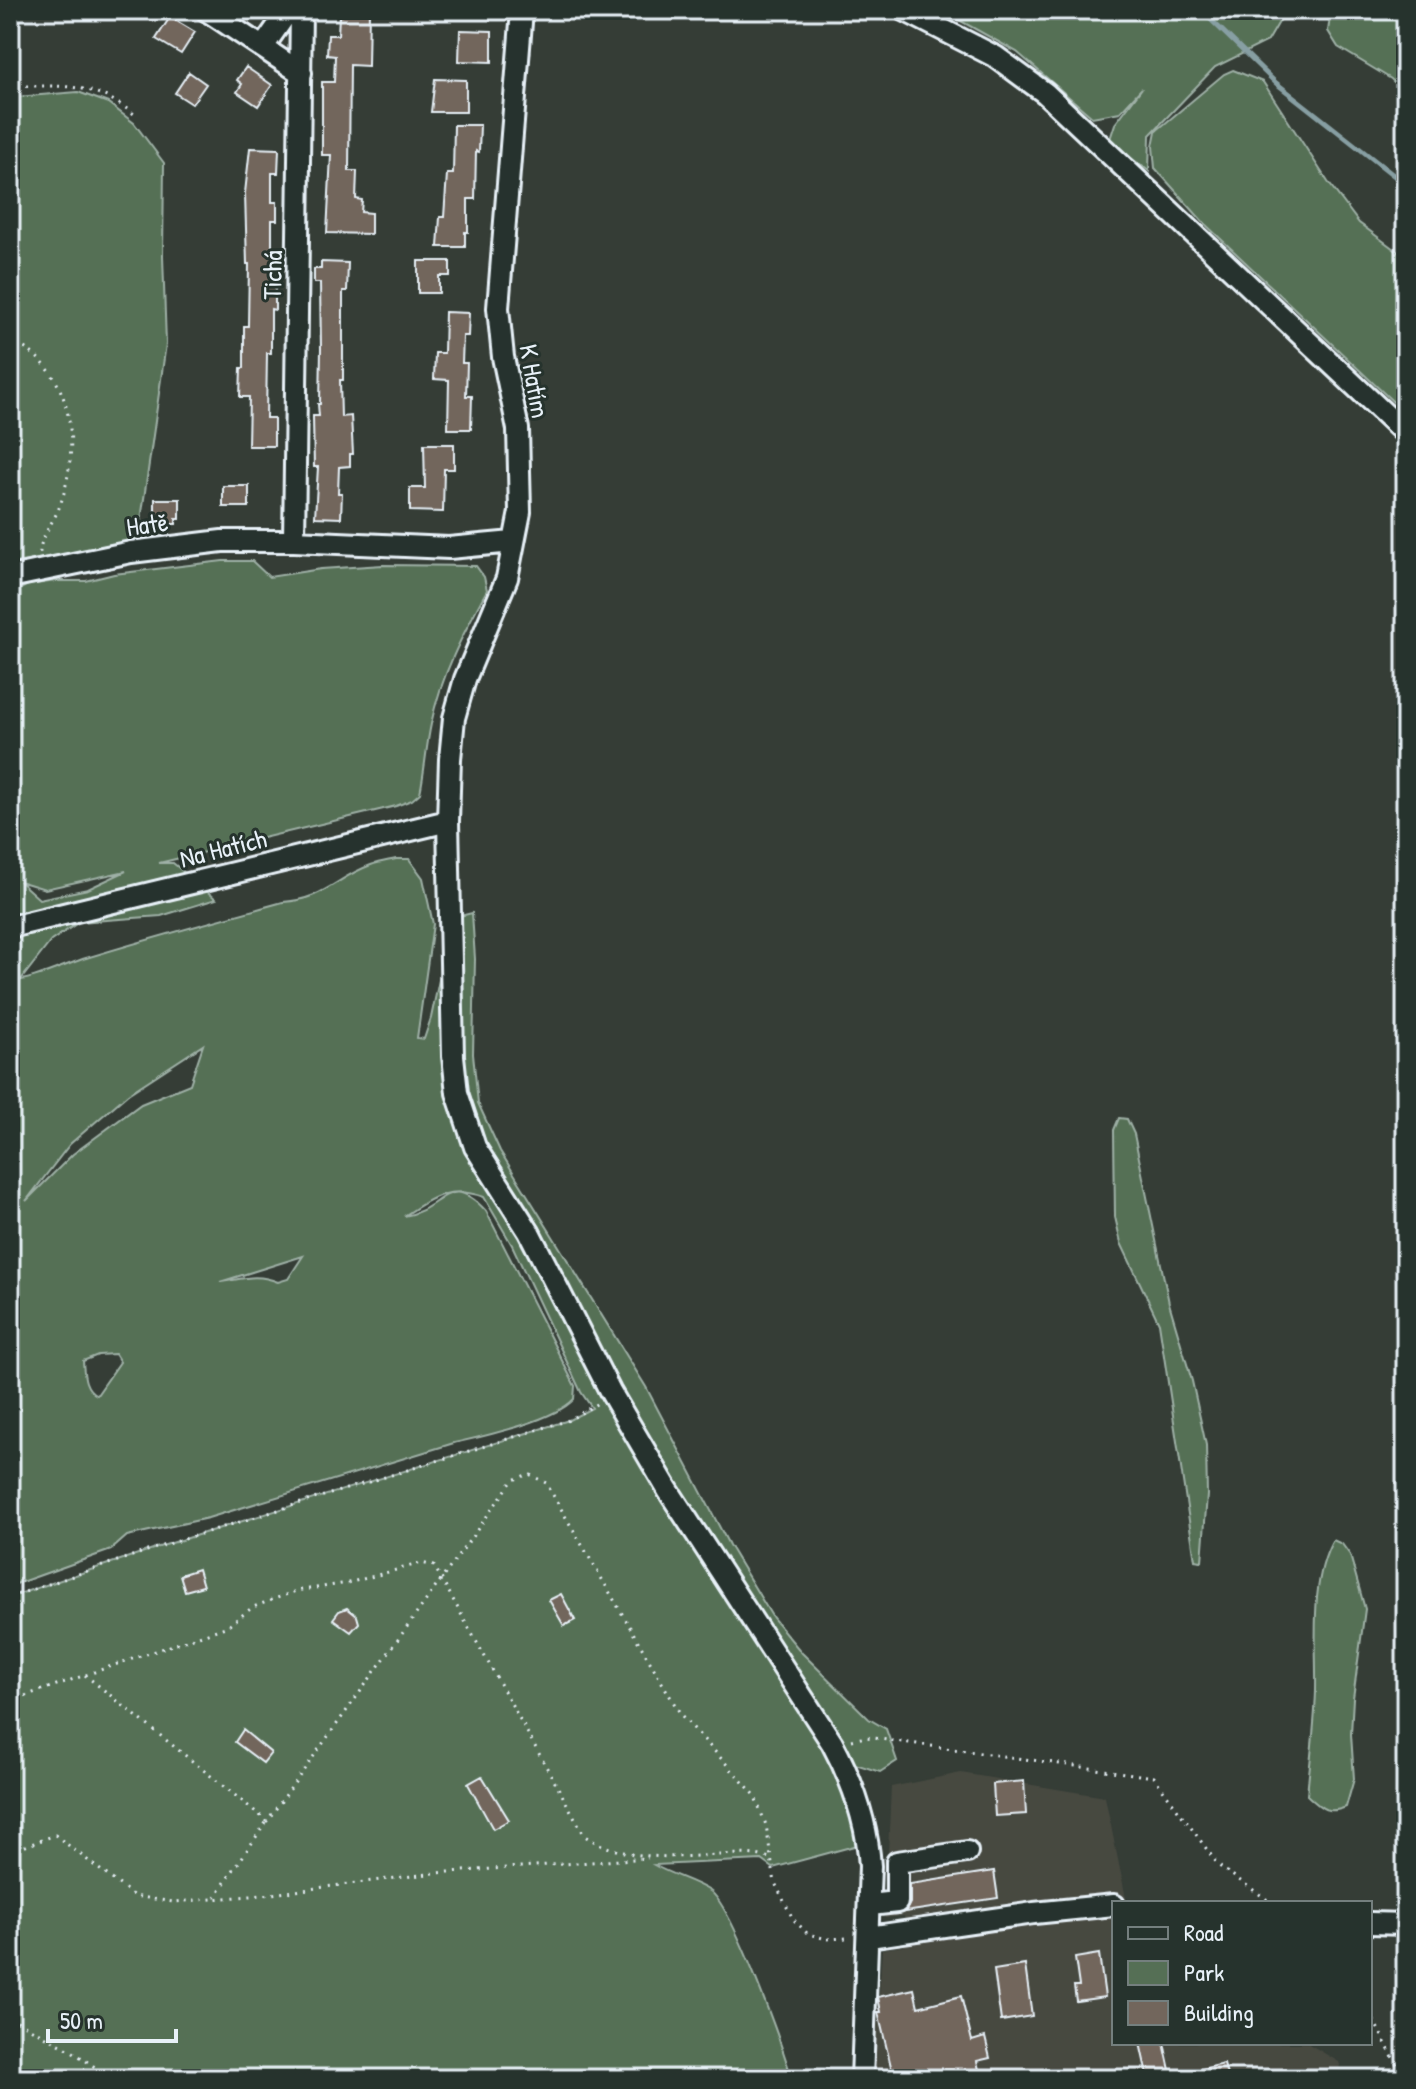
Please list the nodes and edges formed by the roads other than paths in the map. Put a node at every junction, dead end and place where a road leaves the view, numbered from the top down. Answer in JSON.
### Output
{"nodes":[{"id":1,"x":206,"y":10,"type":"edge"},
{"id":2,"x":289,"y":10,"type":"edge"},
{"id":3,"x":301,"y":10,"type":"edge"},
{"id":4,"x":522,"y":10,"type":"edge"},
{"id":5,"x":904,"y":10,"type":"edge"},
{"id":6,"x":263,"y":47,"type":"junction"},
{"id":7,"x":301,"y":73,"type":"junction"},
{"id":8,"x":1406,"y":434,"type":"edge"},
{"id":9,"x":294,"y":541,"type":"junction"},
{"id":10,"x":513,"y":542,"type":"junction"},
{"id":11,"x":10,"y":577,"type":"edge"},
{"id":12,"x":448,"y":821,"type":"junction"},
{"id":13,"x":10,"y":927,"type":"edge"},
{"id":14,"x":967,"y":1852,"type":"dead end"},
{"id":15,"x":870,"y":1905,"type":"junction"},
{"id":16,"x":1112,"y":1905,"type":"edge"},
{"id":17,"x":1372,"y":1923,"type":"edge"},
{"id":18,"x":1406,"y":1924,"type":"edge"},
{"id":19,"x":869,"y":1937,"type":"junction"},
{"id":20,"x":862,"y":2079,"type":"edge"}],
"edges":[{"from":1,"to":6,"type":"street"},
{"from":2,"to":6,"type":"street"},
{"from":3,"to":7,"type":"street","name":"Tichá"},
{"from":4,"to":10,"type":"street","name":"K Hatím"},
{"from":5,"to":8,"type":"street"},
{"from":6,"to":7,"type":"street"},
{"from":7,"to":9,"type":"street","name":"Tichá"},
{"from":9,"to":10,"type":"street"},
{"from":9,"to":11,"type":"street","name":"Hatě"},
{"from":10,"to":12,"type":"street","name":"K Hatím"},
{"from":12,"to":13,"type":"street","name":"Na Hatích"},
{"from":12,"to":15,"type":"street","name":"K Hatím"},
{"from":14,"to":15,"type":"street"},
{"from":15,"to":19,"type":"street","name":"K Hatím"},
{"from":16,"to":19,"type":"street"},
{"from":17,"to":18,"type":"street"},
{"from":19,"to":20,"type":"street","name":"K Hatím"}]}
